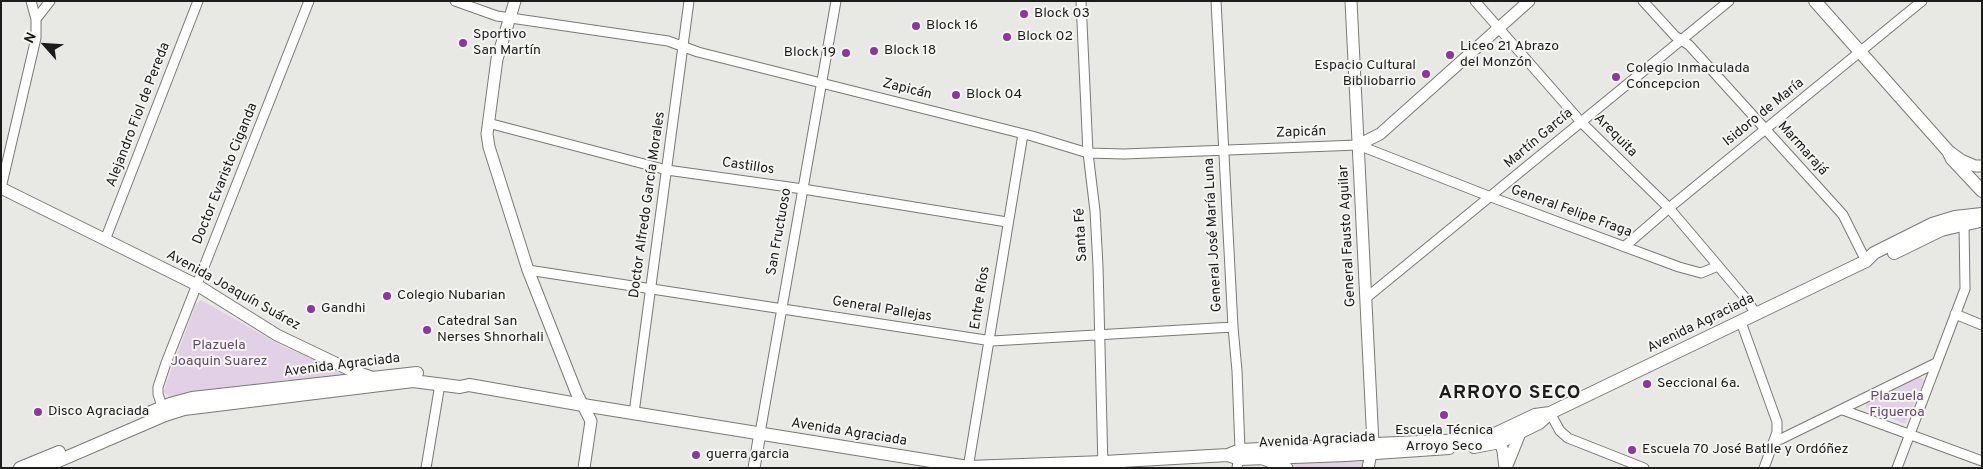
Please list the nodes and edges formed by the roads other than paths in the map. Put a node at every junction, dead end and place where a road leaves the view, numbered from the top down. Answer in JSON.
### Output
{"nodes":[{"id":1,"x":32,"y":1,"type":"edge"},
{"id":2,"x":50,"y":1,"type":"edge"},
{"id":3,"x":198,"y":1,"type":"edge"},
{"id":4,"x":309,"y":1,"type":"edge"},
{"id":5,"x":455,"y":1,"type":"edge"},
{"id":6,"x":515,"y":1,"type":"edge"},
{"id":7,"x":689,"y":1,"type":"edge"},
{"id":8,"x":836,"y":1,"type":"edge"},
{"id":9,"x":1082,"y":1,"type":"edge"},
{"id":10,"x":1216,"y":1,"type":"edge"},
{"id":11,"x":1351,"y":1,"type":"edge"},
{"id":12,"x":1475,"y":1,"type":"edge"},
{"id":13,"x":1529,"y":1,"type":"edge"},
{"id":14,"x":1643,"y":1,"type":"edge"},
{"id":15,"x":1729,"y":1,"type":"edge"},
{"id":16,"x":1815,"y":1,"type":"edge"},
{"id":17,"x":1922,"y":1,"type":"edge"},
{"id":18,"x":510,"y":17,"type":"junction"},
{"id":19,"x":36,"y":19,"type":"junction"},
{"id":20,"x":1498,"y":28,"type":"junction"},
{"id":21,"x":1681,"y":39,"type":"junction"},
{"id":22,"x":683,"y":47,"type":"junction"},
{"id":23,"x":1861,"y":52,"type":"junction"},
{"id":24,"x":821,"y":83,"type":"junction"},
{"id":25,"x":1581,"y":122,"type":"junction"},
{"id":26,"x":488,"y":123,"type":"junction"},
{"id":27,"x":1766,"y":130,"type":"junction"},
{"id":28,"x":1023,"y":134,"type":"junction"},
{"id":29,"x":1380,"y":134,"type":"junction"},
{"id":30,"x":1358,"y":145,"type":"junction"},
{"id":31,"x":1223,"y":150,"type":"junction"},
{"id":32,"x":1948,"y":151,"type":"junction"},
{"id":33,"x":1088,"y":153,"type":"junction"},
{"id":34,"x":1380,"y":153,"type":"junction"},
{"id":35,"x":1980,"y":168,"type":"edge"},
{"id":36,"x":667,"y":170,"type":"junction"},
{"id":37,"x":1,"y":188,"type":"edge"},
{"id":38,"x":803,"y":189,"type":"junction"},
{"id":39,"x":1980,"y":190,"type":"edge"},
{"id":40,"x":1491,"y":197,"type":"junction"},
{"id":41,"x":1669,"y":208,"type":"junction"},
{"id":42,"x":1982,"y":214,"type":"edge"},
{"id":43,"x":1982,"y":220,"type":"edge"},
{"id":44,"x":1007,"y":222,"type":"junction"},
{"id":45,"x":1964,"y":224,"type":"junction"},
{"id":46,"x":105,"y":240,"type":"junction"},
{"id":47,"x":1624,"y":247,"type":"junction"},
{"id":48,"x":1866,"y":261,"type":"junction"},
{"id":49,"x":1718,"y":266,"type":"junction"},
{"id":50,"x":528,"y":270,"type":"junction"},
{"id":51,"x":197,"y":285,"type":"junction"},
{"id":52,"x":651,"y":288,"type":"junction"},
{"id":53,"x":1366,"y":298,"type":"junction"},
{"id":54,"x":782,"y":308,"type":"junction"},
{"id":55,"x":1756,"y":314,"type":"junction"},
{"id":56,"x":1955,"y":314,"type":"junction"},
{"id":57,"x":1741,"y":322,"type":"junction"},
{"id":58,"x":1982,"y":325,"type":"edge"},
{"id":59,"x":1233,"y":328,"type":"junction"},
{"id":60,"x":1098,"y":334,"type":"junction"},
{"id":61,"x":988,"y":341,"type":"junction"},
{"id":62,"x":1936,"y":364,"type":"junction"},
{"id":63,"x":371,"y":377,"type":"junction"},
{"id":64,"x":440,"y":384,"type":"junction"},
{"id":65,"x":469,"y":385,"type":"junction"},
{"id":66,"x":583,"y":405,"type":"junction"},
{"id":67,"x":1842,"y":410,"type":"junction"},
{"id":68,"x":163,"y":411,"type":"junction"},
{"id":69,"x":634,"y":413,"type":"junction"},
{"id":70,"x":1550,"y":413,"type":"junction"},
{"id":71,"x":1520,"y":433,"type":"junction"},
{"id":72,"x":760,"y":434,"type":"junction"},
{"id":73,"x":1910,"y":434,"type":"junction"},
{"id":74,"x":1498,"y":438,"type":"junction"},
{"id":75,"x":1775,"y":440,"type":"junction"},
{"id":76,"x":1373,"y":448,"type":"junction"},
{"id":77,"x":1236,"y":458,"type":"edge"},
{"id":78,"x":1262,"y":458,"type":"junction"},
{"id":79,"x":1982,"y":461,"type":"edge"},
{"id":80,"x":1104,"y":465,"type":"edge"},
{"id":81,"x":968,"y":467,"type":"edge"},
{"id":82,"x":20,"y":468,"type":"edge"},
{"id":83,"x":42,"y":468,"type":"edge"},
{"id":84,"x":426,"y":468,"type":"edge"},
{"id":85,"x":584,"y":468,"type":"edge"},
{"id":86,"x":754,"y":468,"type":"edge"},
{"id":87,"x":1287,"y":468,"type":"edge"},
{"id":88,"x":1368,"y":468,"type":"edge"},
{"id":89,"x":1506,"y":468,"type":"edge"},
{"id":90,"x":1644,"y":468,"type":"edge"},
{"id":91,"x":1764,"y":468,"type":"edge"},
{"id":92,"x":1897,"y":468,"type":"edge"}],
"edges":[{"from":1,"to":19,"type":"street"},
{"from":2,"to":19,"type":"street"},
{"from":3,"to":46,"type":"street","name":"Alejandro Fiol de Pereda"},
{"from":4,"to":51,"type":"street","name":"Doctor Evaristo Ciganda"},
{"from":5,"to":18,"type":"street","name":"Zapicán"},
{"from":6,"to":18,"type":"street"},
{"from":7,"to":22,"type":"street","name":"Doctor Alfredo García Morales"},
{"from":8,"to":24,"type":"street","name":"San Fructuoso"},
{"from":9,"to":33,"type":"street","name":"Santa Fé"},
{"from":10,"to":31,"type":"street","name":"General José María Luna"},
{"from":11,"to":30,"type":"street","name":"General Fausto Aguilar"},
{"from":12,"to":20,"type":"street","name":"Arequita"},
{"from":13,"to":20,"type":"street"},
{"from":14,"to":21,"type":"street","name":"Marmarajá"},
{"from":15,"to":21,"type":"street","name":"Martín García"},
{"from":16,"to":23,"type":"main road"},
{"from":17,"to":23,"type":"street","name":"Isidoro de María"},
{"from":18,"to":22,"type":"street","name":"Zapicán"},
{"from":18,"to":26,"type":"street"},
{"from":19,"to":37,"type":"street"},
{"from":20,"to":25,"type":"street","name":"Arequita"},
{"from":20,"to":29,"type":"street"},
{"from":21,"to":25,"type":"street","name":"Martín García"},
{"from":21,"to":27,"type":"street","name":"Marmarajá"},
{"from":22,"to":24,"type":"street","name":"Zapicán"},
{"from":22,"to":36,"type":"street","name":"Doctor Alfredo García Morales"},
{"from":23,"to":27,"type":"street","name":"Isidoro de María"},
{"from":23,"to":32,"type":"main road"},
{"from":24,"to":28,"type":"street","name":"Zapicán"},
{"from":24,"to":38,"type":"street","name":"San Fructuoso"},
{"from":25,"to":40,"type":"street","name":"Martín García"},
{"from":25,"to":41,"type":"street","name":"Arequita"},
{"from":26,"to":36,"type":"street","name":"Castillos"},
{"from":26,"to":50,"type":"street"},
{"from":27,"to":41,"type":"street","name":"Isidoro de María"},
{"from":27,"to":48,"type":"street","name":"Marmarajá"},
{"from":28,"to":33,"type":"street","name":"Zapicán"},
{"from":28,"to":44,"type":"street","name":"Entre Ríos"},
{"from":29,"to":30,"type":"street"},
{"from":29,"to":34,"type":"street"},
{"from":30,"to":31,"type":"street","name":"Zapicán"},
{"from":30,"to":34,"type":"street","name":"General Felipe Fraga"},
{"from":30,"to":53,"type":"street","name":"General Fausto Aguilar"},
{"from":31,"to":33,"type":"street","name":"Zapicán"},
{"from":31,"to":59,"type":"street","name":"General José María Luna"},
{"from":32,"to":35,"type":"street"},
{"from":32,"to":39,"type":"main road"},
{"from":33,"to":60,"type":"street","name":"Santa Fé"},
{"from":34,"to":40,"type":"street","name":"General Felipe Fraga"},
{"from":35,"to":39,"type":"street"},
{"from":36,"to":38,"type":"street","name":"Castillos"},
{"from":36,"to":52,"type":"street","name":"Doctor Alfredo García Morales"},
{"from":37,"to":46,"type":"street","name":"Avenida Joaquín Suárez"},
{"from":38,"to":44,"type":"street","name":"Castillos"},
{"from":38,"to":54,"type":"street","name":"San Fructuoso"},
{"from":40,"to":47,"type":"street","name":"General Felipe Fraga"},
{"from":40,"to":53,"type":"street","name":"Martín García"},
{"from":41,"to":47,"type":"street","name":"Isidoro de María"},
{"from":41,"to":49,"type":"street","name":"Arequita"},
{"from":42,"to":48,"type":"main road","name":"Avenida Agraciada"},
{"from":43,"to":45,"type":"main road","name":"Avenida Agraciada"},
{"from":44,"to":61,"type":"street","name":"Entre Ríos"},
{"from":45,"to":48,"type":"main road","name":"Avenida Agraciada"},
{"from":45,"to":56,"type":"street"},
{"from":46,"to":51,"type":"street","name":"Avenida Joaquín Suárez"},
{"from":47,"to":49,"type":"street","name":"General Felipe Fraga"},
{"from":48,"to":55,"type":"main road","name":"Avenida Agraciada"},
{"from":49,"to":55,"type":"street"},
{"from":50,"to":52,"type":"street","name":"General Pallejas"},
{"from":50,"to":66,"type":"street"},
{"from":51,"to":63,"type":"street","name":"Avenida Joaquín Suárez"},
{"from":51,"to":68,"type":"street","name":"Doctor Evaristo Ciganda"},
{"from":52,"to":54,"type":"street","name":"General Pallejas"},
{"from":52,"to":69,"type":"street","name":"Doctor Alfredo García Morales"},
{"from":53,"to":76,"type":"street","name":"General Fausto Aguilar"},
{"from":54,"to":61,"type":"street","name":"General Pallejas"},
{"from":54,"to":72,"type":"street","name":"San Fructuoso"},
{"from":55,"to":57,"type":"main road","name":"Avenida Agraciada"},
{"from":56,"to":58,"type":"street"},
{"from":56,"to":62,"type":"street"},
{"from":57,"to":70,"type":"main road","name":"Avenida Agraciada"},
{"from":57,"to":75,"type":"street"},
{"from":59,"to":60,"type":"street","name":"General Pallejas"},
{"from":59,"to":77,"type":"street","name":"General José María Luna"},
{"from":60,"to":61,"type":"street","name":"General Pallejas"},
{"from":60,"to":80,"type":"street","name":"Santa Fé"},
{"from":61,"to":81,"type":"street","name":"Entre Ríos"},
{"from":62,"to":67,"type":"street"},
{"from":62,"to":73,"type":"street"},
{"from":63,"to":65,"type":"main road","name":"Avenida Agraciada"},
{"from":63,"to":68,"type":"main road","name":"Avenida Agraciada"},
{"from":64,"to":65,"type":"main road","name":"Avenida Agraciada"},
{"from":64,"to":68,"type":"main road","name":"Avenida Agraciada"},
{"from":64,"to":84,"type":"street"},
{"from":65,"to":66,"type":"main road","name":"Avenida Agraciada"},
{"from":66,"to":69,"type":"main road","name":"Avenida Agraciada"},
{"from":66,"to":85,"type":"street"},
{"from":67,"to":73,"type":"street"},
{"from":67,"to":75,"type":"street"},
{"from":68,"to":82,"type":"main road","name":"Avenida Agraciada"},
{"from":68,"to":83,"type":"main road","name":"Avenida Agraciada"},
{"from":69,"to":72,"type":"main road","name":"Avenida Agraciada"},
{"from":70,"to":71,"type":"main road","name":"Avenida Agraciada"},
{"from":70,"to":74,"type":"main road","name":"Avenida Agraciada"},
{"from":70,"to":90,"type":"street"},
{"from":71,"to":74,"type":"main road","name":"Avenida Agraciada"},
{"from":71,"to":89,"type":"street"},
{"from":72,"to":81,"type":"main road","name":"Avenida Agraciada"},
{"from":72,"to":86,"type":"street","name":"San Fructuoso"},
{"from":73,"to":79,"type":"street"},
{"from":73,"to":92,"type":"street"},
{"from":74,"to":76,"type":"main road","name":"Avenida Agraciada"},
{"from":74,"to":89,"type":"street"},
{"from":75,"to":91,"type":"street"},
{"from":76,"to":77,"type":"main road","name":"Avenida Agraciada"},
{"from":76,"to":78,"type":"main road","name":"Avenida Agraciada"},
{"from":76,"to":88,"type":"street","name":"General Fausto Aguilar"},
{"from":77,"to":78,"type":"main road","name":"Avenida Agraciada"},
{"from":77,"to":80,"type":"main road","name":"Avenida Agraciada"},
{"from":78,"to":87,"type":"street"},
{"from":80,"to":81,"type":"main road","name":"Avenida Agraciada"}]}
